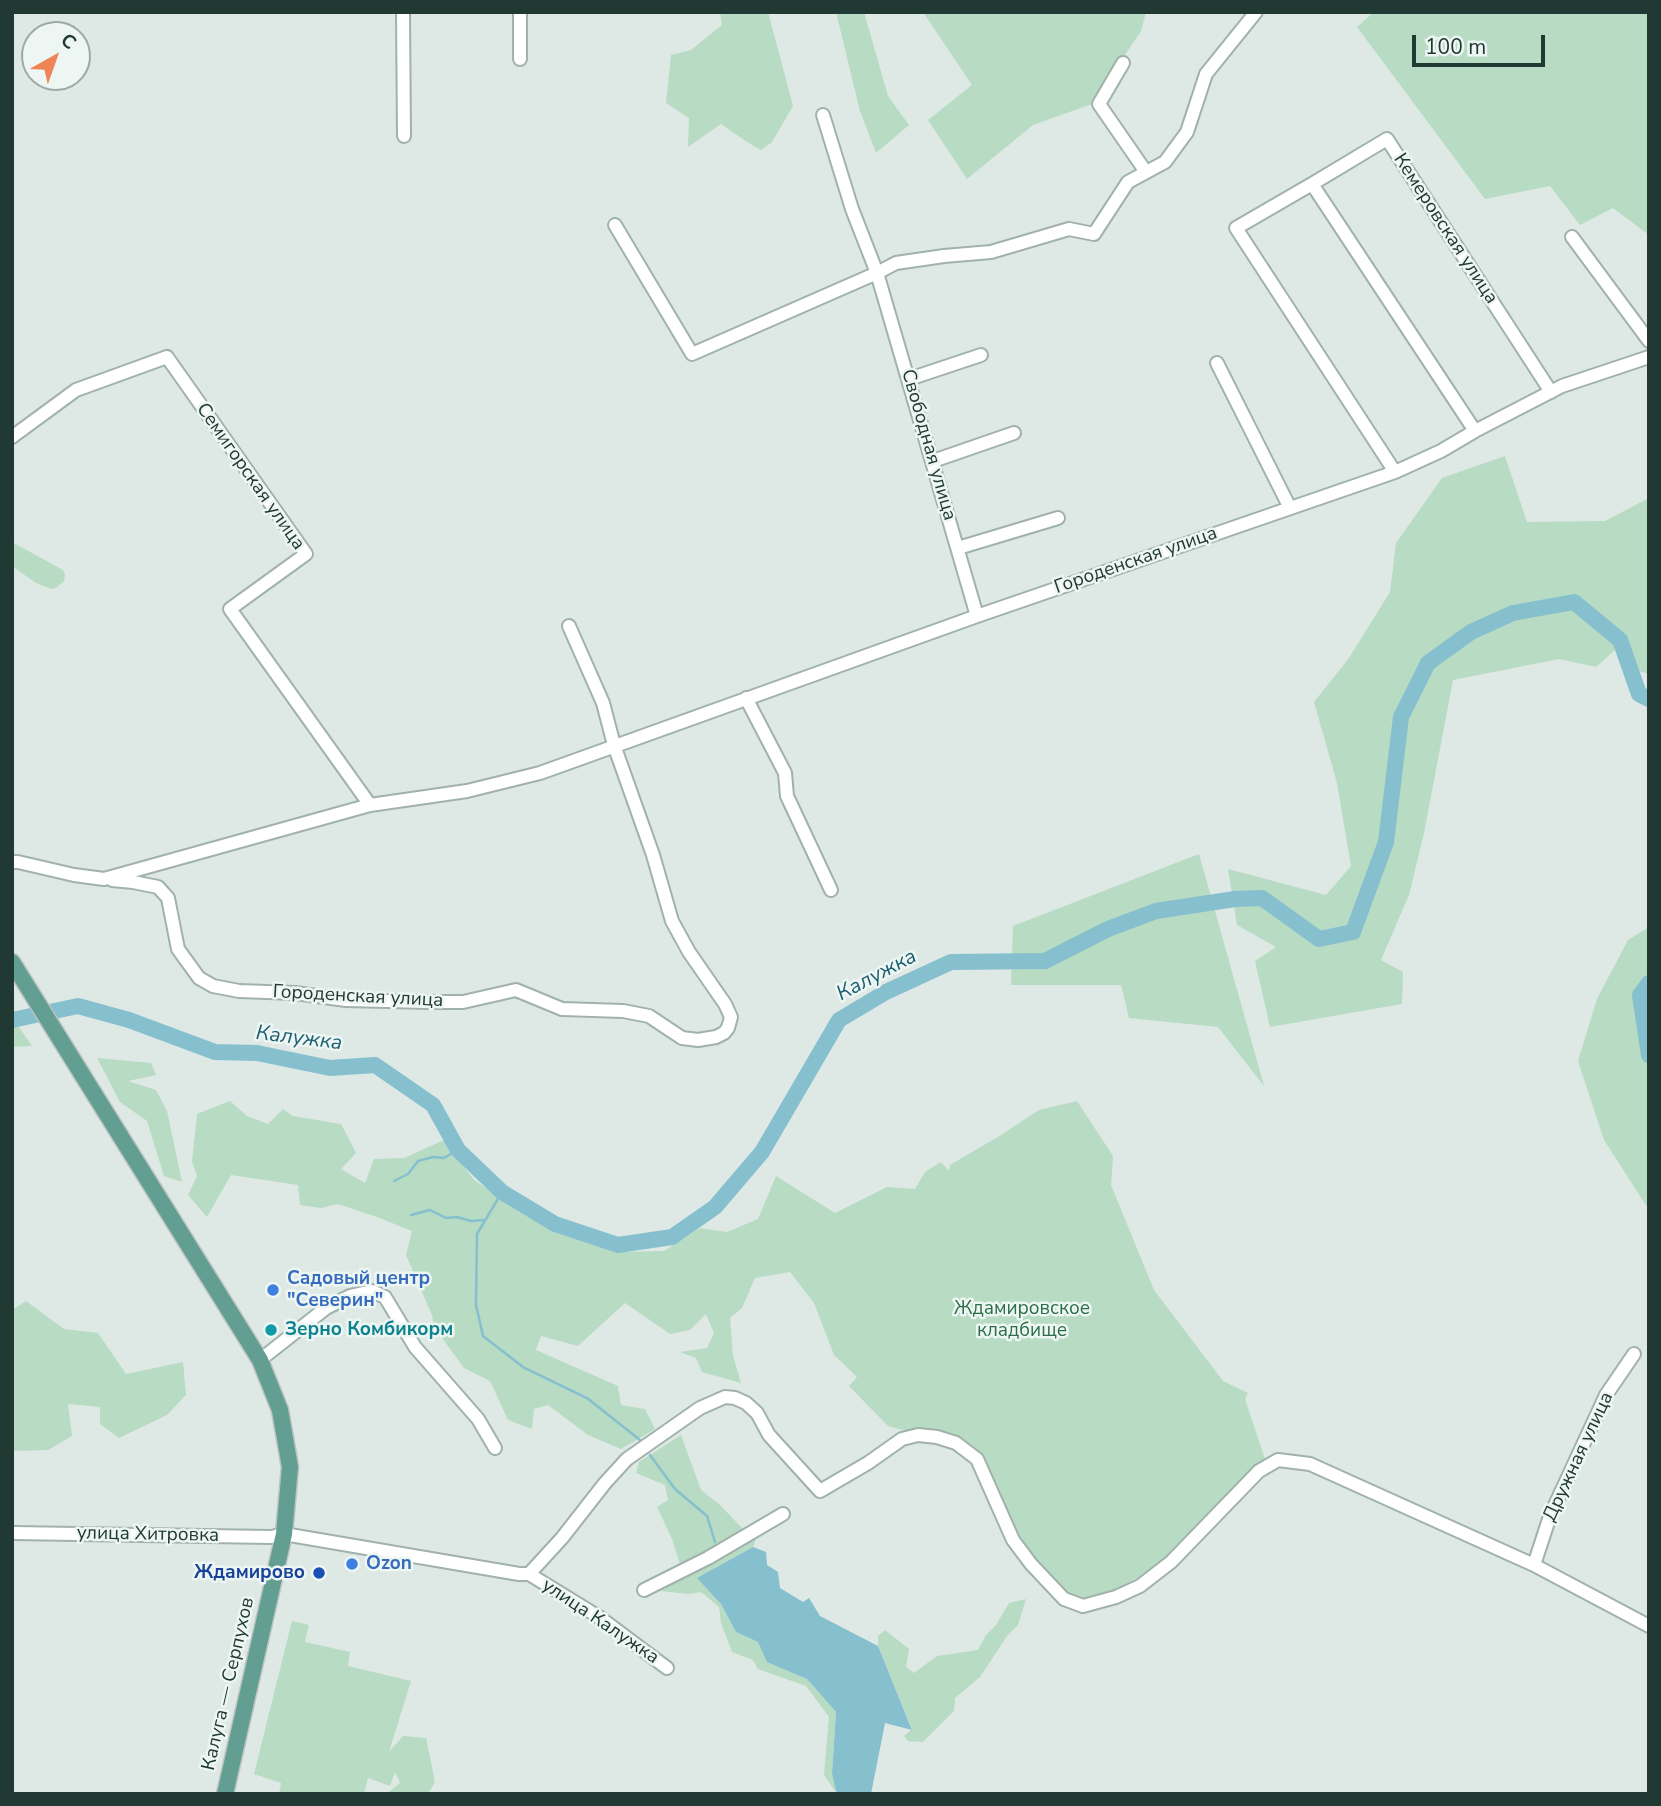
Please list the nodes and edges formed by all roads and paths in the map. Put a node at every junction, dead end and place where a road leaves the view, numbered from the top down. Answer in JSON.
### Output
{"nodes":[{"id":1,"x":404,"y":12,"type":"edge"},
{"id":2,"x":520,"y":12,"type":"edge"},
{"id":3,"x":1255,"y":12,"type":"edge"},
{"id":4,"x":520,"y":59,"type":"dead end"},
{"id":5,"x":1123,"y":63,"type":"dead end"},
{"id":6,"x":822,"y":115,"type":"dead end"},
{"id":7,"x":404,"y":136,"type":"dead end"},
{"id":8,"x":1146,"y":172,"type":"junction"},
{"id":9,"x":1312,"y":184,"type":"junction"},
{"id":10,"x":615,"y":225,"type":"dead end"},
{"id":11,"x":1572,"y":237,"type":"dead end"},
{"id":12,"x":877,"y":273,"type":"junction"},
{"id":13,"x":1649,"y":341,"type":"edge"},
{"id":14,"x":981,"y":355,"type":"dead end"},
{"id":15,"x":1649,"y":357,"type":"edge"},
{"id":16,"x":1217,"y":363,"type":"dead end"},
{"id":17,"x":909,"y":379,"type":"junction"},
{"id":18,"x":1551,"y":392,"type":"junction"},
{"id":19,"x":1475,"y":431,"type":"junction"},
{"id":20,"x":1014,"y":432,"type":"dead end"},
{"id":21,"x":12,"y":437,"type":"edge"},
{"id":22,"x":933,"y":461,"type":"junction"},
{"id":23,"x":1395,"y":472,"type":"junction"},
{"id":24,"x":1290,"y":508,"type":"junction"},
{"id":25,"x":1058,"y":518,"type":"dead end"},
{"id":26,"x":958,"y":548,"type":"junction"},
{"id":27,"x":977,"y":616,"type":"junction"},
{"id":28,"x":569,"y":626,"type":"dead end"},
{"id":29,"x":746,"y":698,"type":"junction"},
{"id":30,"x":614,"y":745,"type":"junction"},
{"id":31,"x":370,"y":805,"type":"junction"},
{"id":32,"x":12,"y":862,"type":"edge"},
{"id":33,"x":104,"y":879,"type":"junction"},
{"id":34,"x":831,"y":890,"type":"dead end"},
{"id":35,"x":12,"y":962,"type":"edge"},
{"id":36,"x":1634,"y":1354,"type":"dead end"},
{"id":37,"x":260,"y":1360,"type":"junction"},
{"id":38,"x":495,"y":1448,"type":"dead end"},
{"id":39,"x":783,"y":1514,"type":"dead end"},
{"id":40,"x":12,"y":1533,"type":"edge"},
{"id":41,"x":284,"y":1534,"type":"junction"},
{"id":42,"x":1534,"y":1565,"type":"junction"},
{"id":43,"x":529,"y":1574,"type":"junction"},
{"id":44,"x":644,"y":1590,"type":"dead end"},
{"id":45,"x":1649,"y":1626,"type":"edge"},
{"id":46,"x":667,"y":1668,"type":"dead end"},
{"id":47,"x":225,"y":1794,"type":"edge"}],
"edges":[{"from":1,"to":7,"type":"street"},
{"from":2,"to":4,"type":"street"},
{"from":3,"to":8,"type":"street"},
{"from":5,"to":8,"type":"street"},
{"from":6,"to":12,"type":"street","name":"Свободная улица"},
{"from":8,"to":12,"type":"street"},
{"from":9,"to":18,"type":"street","name":"Кемеровская улица"},
{"from":9,"to":19,"type":"street"},
{"from":9,"to":23,"type":"street","name":"Кемеровская улица"},
{"from":10,"to":12,"type":"street"},
{"from":11,"to":13,"type":"street"},
{"from":12,"to":17,"type":"street","name":"Свободная улица"},
{"from":14,"to":17,"type":"street"},
{"from":15,"to":18,"type":"street","name":"Городенская улица"},
{"from":16,"to":24,"type":"street"},
{"from":17,"to":22,"type":"street","name":"Свободная улица"},
{"from":18,"to":19,"type":"street","name":"Городенская улица"},
{"from":19,"to":23,"type":"street","name":"Городенская улица"},
{"from":20,"to":22,"type":"street"},
{"from":21,"to":31,"type":"street","name":"Семигорская улица"},
{"from":22,"to":26,"type":"street","name":"Свободная улица"},
{"from":23,"to":24,"type":"street","name":"Городенская улица"},
{"from":24,"to":27,"type":"street","name":"Городенская улица"},
{"from":25,"to":26,"type":"street"},
{"from":26,"to":27,"type":"street","name":"Свободная улица"},
{"from":27,"to":29,"type":"street","name":"Городенская улица"},
{"from":28,"to":30,"type":"street","name":"Городенская улица"},
{"from":29,"to":30,"type":"street","name":"Городенская улица"},
{"from":29,"to":34,"type":"street"},
{"from":30,"to":31,"type":"street","name":"Городенская улица"},
{"from":30,"to":33,"type":"street","name":"Городенская улица"},
{"from":31,"to":33,"type":"street","name":"Городенская улица"},
{"from":32,"to":33,"type":"street","name":"Городенская улица"},
{"from":35,"to":37,"type":"main road","name":"Калуга — Серпухов"},
{"from":36,"to":42,"type":"street","name":"Дружная улица"},
{"from":37,"to":38,"type":"street"},
{"from":37,"to":41,"type":"main road","name":"Калуга — Серпухов"},
{"from":39,"to":44,"type":"street"},
{"from":40,"to":41,"type":"street","name":"улица Хитровка"},
{"from":41,"to":43,"type":"street","name":"улица Калужка"},
{"from":41,"to":47,"type":"main road","name":"Калуга — Серпухов"},
{"from":42,"to":43,"type":"street"},
{"from":42,"to":45,"type":"street"},
{"from":43,"to":46,"type":"street","name":"улица Калужка"}]}
